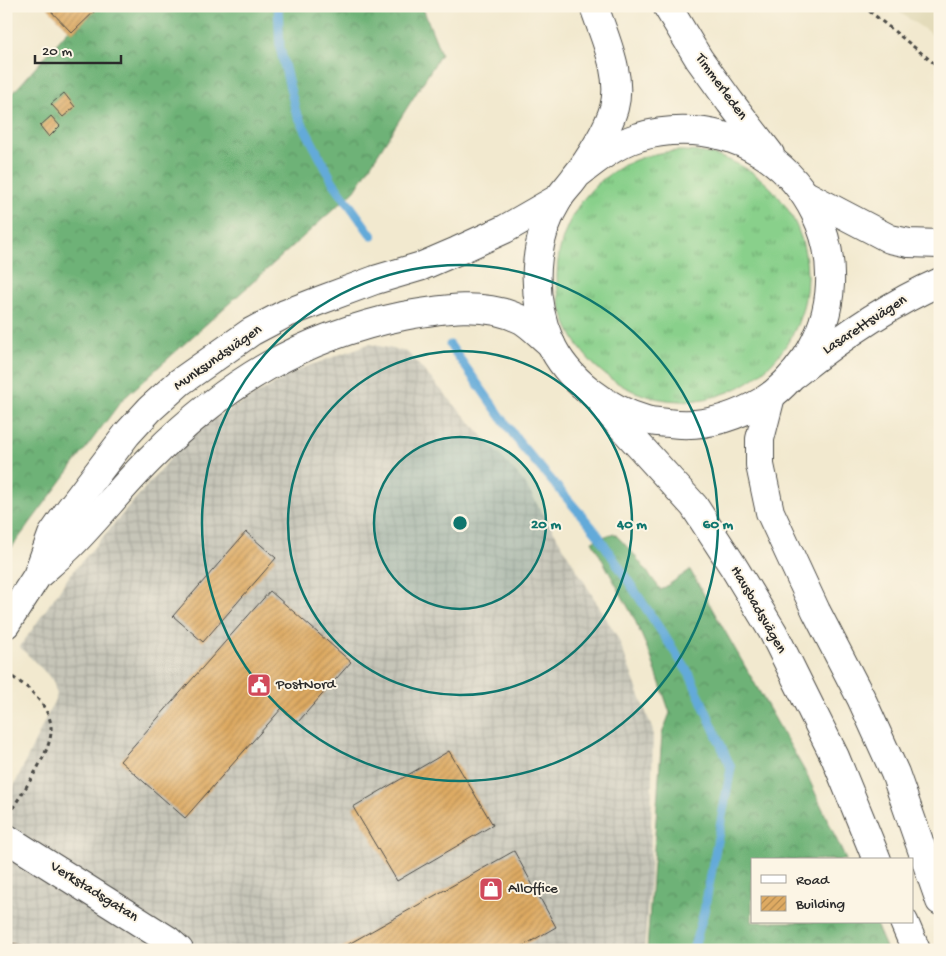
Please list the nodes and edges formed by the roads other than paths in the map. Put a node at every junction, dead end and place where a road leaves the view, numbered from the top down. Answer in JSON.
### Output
{"nodes":[{"id":1,"x":594,"y":6,"type":"edge"},
{"id":2,"x":667,"y":6,"type":"edge"},
{"id":3,"x":779,"y":165,"type":"junction"},
{"id":4,"x":578,"y":174,"type":"junction"},
{"id":5,"x":806,"y":195,"type":"junction"},
{"id":6,"x":559,"y":198,"type":"junction"},
{"id":7,"x":940,"y":244,"type":"edge"},
{"id":8,"x":940,"y":282,"type":"edge"},
{"id":9,"x":551,"y":344,"type":"junction"},
{"id":10,"x":795,"y":374,"type":"junction"},
{"id":11,"x":589,"y":391,"type":"junction"},
{"id":12,"x":771,"y":396,"type":"junction"},
{"id":13,"x":37,"y":576,"type":"junction"},
{"id":14,"x":6,"y":624,"type":"edge"},
{"id":15,"x":6,"y":838,"type":"edge"},
{"id":16,"x":876,"y":858,"type":"edge"},
{"id":17,"x":940,"y":901,"type":"edge"},
{"id":18,"x":905,"y":924,"type":"edge"},
{"id":19,"x":179,"y":950,"type":"edge"},
{"id":20,"x":916,"y":950,"type":"edge"}],
"edges":[{"from":1,"to":4,"type":"main road"},
{"from":2,"to":3,"type":"main road","name":"Timmerleden"},
{"from":3,"to":4,"type":"main road"},
{"from":3,"to":5,"type":"main road"},
{"from":4,"to":6,"type":"main road"},
{"from":5,"to":7,"type":"main road"},
{"from":5,"to":10,"type":"main road"},
{"from":6,"to":9,"type":"main road"},
{"from":6,"to":13,"type":"main road","name":"Munksundsvägen"},
{"from":8,"to":10,"type":"main road","name":"Lasarettsvägen"},
{"from":9,"to":11,"type":"main road"},
{"from":9,"to":13,"type":"main road","name":"Munksundsvägen"},
{"from":10,"to":12,"type":"main road"},
{"from":11,"to":12,"type":"main road"},
{"from":11,"to":16,"type":"main road","name":"Havsbadsvägen"},
{"from":12,"to":17,"type":"main road"},
{"from":13,"to":14,"type":"main road","name":"Munksundsvägen"},
{"from":15,"to":19,"type":"main road","name":"Verkstadsgatan"},
{"from":18,"to":20,"type":"main road"}]}
